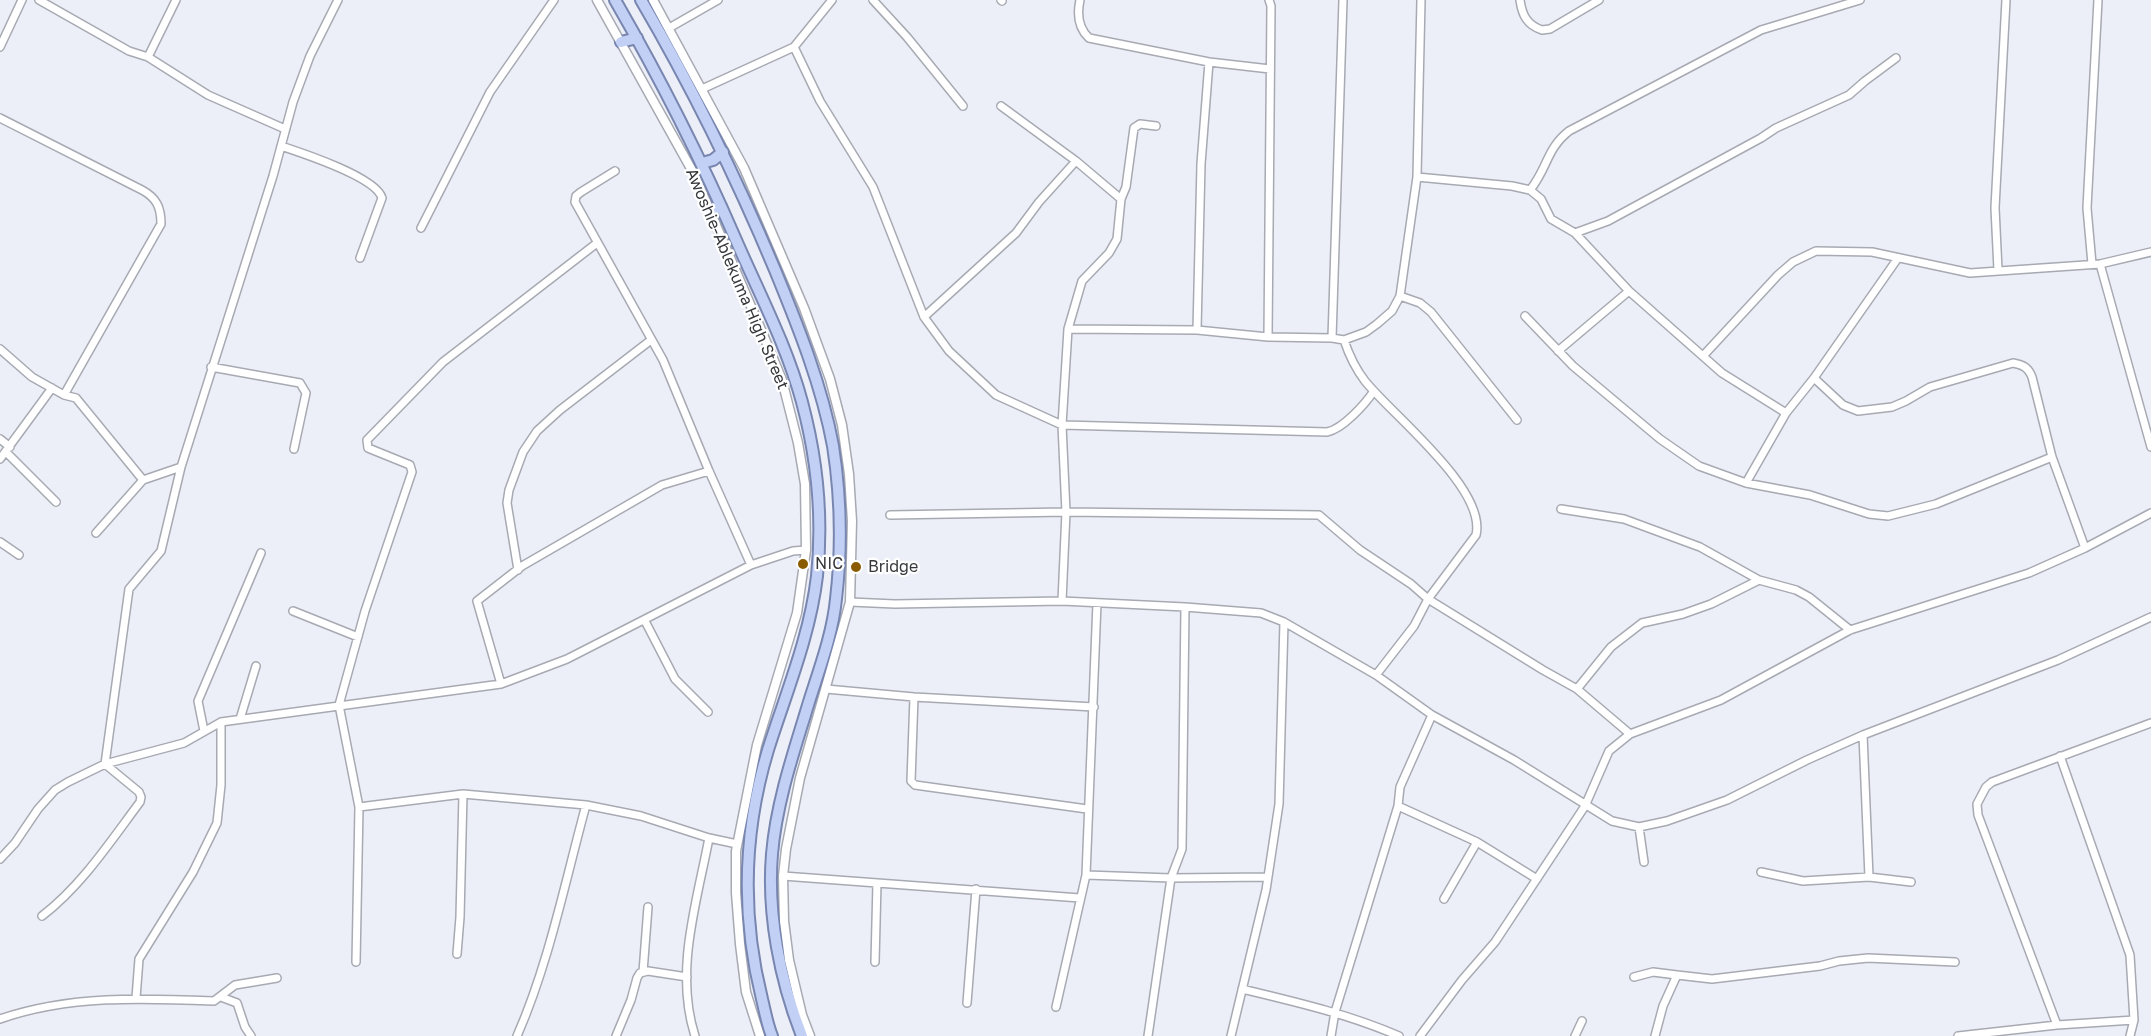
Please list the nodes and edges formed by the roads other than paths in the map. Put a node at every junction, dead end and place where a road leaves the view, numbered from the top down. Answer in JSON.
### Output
{"nodes":[{"id":1,"x":22,"y":0,"type":"edge"},
{"id":2,"x":39,"y":0,"type":"edge"},
{"id":3,"x":176,"y":0,"type":"edge"},
{"id":4,"x":338,"y":0,"type":"edge"},
{"id":5,"x":554,"y":0,"type":"edge"},
{"id":6,"x":597,"y":0,"type":"edge"},
{"id":7,"x":615,"y":0,"type":"edge"},
{"id":8,"x":641,"y":0,"type":"edge"},
{"id":9,"x":653,"y":0,"type":"edge"},
{"id":10,"x":718,"y":0,"type":"edge"},
{"id":11,"x":832,"y":0,"type":"edge"},
{"id":12,"x":873,"y":0,"type":"edge"},
{"id":13,"x":1080,"y":0,"type":"edge"},
{"id":14,"x":1269,"y":0,"type":"edge"},
{"id":15,"x":1343,"y":0,"type":"edge"},
{"id":16,"x":1421,"y":0,"type":"edge"},
{"id":17,"x":1520,"y":0,"type":"edge"},
{"id":18,"x":1599,"y":0,"type":"edge"},
{"id":19,"x":1860,"y":0,"type":"edge"},
{"id":20,"x":2006,"y":0,"type":"edge"},
{"id":21,"x":2098,"y":0,"type":"edge"},
{"id":22,"x":669,"y":28,"type":"junction"},
{"id":23,"x":637,"y":38,"type":"junction"},
{"id":24,"x":621,"y":42,"type":"junction"},
{"id":25,"x":0,"y":47,"type":"edge"},
{"id":26,"x":794,"y":47,"type":"junction"},
{"id":27,"x":148,"y":57,"type":"junction"},
{"id":28,"x":1896,"y":58,"type":"dead end"},
{"id":29,"x":1209,"y":62,"type":"junction"},
{"id":30,"x":1270,"y":69,"type":"junction"},
{"id":31,"x":702,"y":89,"type":"junction"},
{"id":32,"x":963,"y":106,"type":"dead end"},
{"id":33,"x":1001,"y":106,"type":"dead end"},
{"id":34,"x":0,"y":118,"type":"edge"},
{"id":35,"x":1156,"y":126,"type":"dead end"},
{"id":36,"x":285,"y":129,"type":"junction"},
{"id":37,"x":281,"y":146,"type":"junction"},
{"id":38,"x":723,"y":152,"type":"junction"},
{"id":39,"x":1076,"y":160,"type":"junction"},
{"id":40,"x":702,"y":163,"type":"junction"},
{"id":41,"x":615,"y":171,"type":"dead end"},
{"id":42,"x":1417,"y":177,"type":"junction"},
{"id":43,"x":1530,"y":190,"type":"junction"},
{"id":44,"x":1121,"y":199,"type":"junction"},
{"id":45,"x":721,"y":206,"type":"junction"},
{"id":46,"x":710,"y":211,"type":"junction"},
{"id":47,"x":421,"y":228,"type":"dead end"},
{"id":48,"x":1575,"y":233,"type":"junction"},
{"id":49,"x":597,"y":243,"type":"junction"},
{"id":50,"x":2151,"y":252,"type":"edge"},
{"id":51,"x":360,"y":258,"type":"dead end"},
{"id":52,"x":1898,"y":258,"type":"junction"},
{"id":53,"x":2092,"y":264,"type":"junction"},
{"id":54,"x":2100,"y":264,"type":"junction"},
{"id":55,"x":1998,"y":270,"type":"junction"},
{"id":56,"x":1629,"y":291,"type":"junction"},
{"id":57,"x":1400,"y":297,"type":"junction"},
{"id":58,"x":1525,"y":316,"type":"dead end"},
{"id":59,"x":924,"y":317,"type":"junction"},
{"id":60,"x":1068,"y":329,"type":"junction"},
{"id":61,"x":1197,"y":330,"type":"junction"},
{"id":62,"x":1268,"y":337,"type":"junction"},
{"id":63,"x":1332,"y":338,"type":"junction"},
{"id":64,"x":651,"y":340,"type":"junction"},
{"id":65,"x":1344,"y":340,"type":"junction"},
{"id":66,"x":0,"y":349,"type":"edge"},
{"id":67,"x":1558,"y":351,"type":"junction"},
{"id":68,"x":1703,"y":356,"type":"junction"},
{"id":69,"x":212,"y":367,"type":"junction"},
{"id":70,"x":1814,"y":378,"type":"junction"},
{"id":71,"x":52,"y":388,"type":"junction"},
{"id":72,"x":1374,"y":391,"type":"junction"},
{"id":73,"x":63,"y":395,"type":"junction"},
{"id":74,"x":1786,"y":413,"type":"junction"},
{"id":75,"x":1517,"y":420,"type":"dead end"},
{"id":76,"x":1062,"y":425,"type":"junction"},
{"id":77,"x":0,"y":440,"type":"edge"},
{"id":78,"x":2151,"y":447,"type":"edge"},
{"id":79,"x":294,"y":449,"type":"dead end"},
{"id":80,"x":8,"y":450,"type":"junction"},
{"id":81,"x":2052,"y":457,"type":"junction"},
{"id":82,"x":0,"y":459,"type":"edge"},
{"id":83,"x":181,"y":467,"type":"junction"},
{"id":84,"x":709,"y":471,"type":"junction"},
{"id":85,"x":143,"y":480,"type":"junction"},
{"id":86,"x":1746,"y":483,"type":"junction"},
{"id":87,"x":56,"y":502,"type":"dead end"},
{"id":88,"x":1561,"y":509,"type":"dead end"},
{"id":89,"x":1066,"y":512,"type":"junction"},
{"id":90,"x":2151,"y":513,"type":"edge"},
{"id":91,"x":890,"y":515,"type":"dead end"},
{"id":92,"x":96,"y":533,"type":"dead end"},
{"id":93,"x":0,"y":542,"type":"edge"},
{"id":94,"x":2085,"y":548,"type":"junction"},
{"id":95,"x":806,"y":550,"type":"junction"},
{"id":96,"x":261,"y":553,"type":"dead end"},
{"id":97,"x":19,"y":555,"type":"dead end"},
{"id":98,"x":751,"y":565,"type":"junction"},
{"id":99,"x":518,"y":570,"type":"junction"},
{"id":100,"x":1759,"y":580,"type":"junction"},
{"id":101,"x":1428,"y":599,"type":"junction"},
{"id":102,"x":850,"y":602,"type":"junction"},
{"id":103,"x":1062,"y":602,"type":"junction"},
{"id":104,"x":1096,"y":603,"type":"junction"},
{"id":105,"x":1185,"y":607,"type":"junction"},
{"id":106,"x":293,"y":611,"type":"dead end"},
{"id":107,"x":2151,"y":617,"type":"edge"},
{"id":108,"x":645,"y":621,"type":"junction"},
{"id":109,"x":1284,"y":622,"type":"junction"},
{"id":110,"x":1850,"y":630,"type":"junction"},
{"id":111,"x":358,"y":637,"type":"junction"},
{"id":112,"x":256,"y":666,"type":"dead end"},
{"id":113,"x":1376,"y":675,"type":"junction"},
{"id":114,"x":501,"y":684,"type":"junction"},
{"id":115,"x":826,"y":689,"type":"junction"},
{"id":116,"x":1577,"y":689,"type":"junction"},
{"id":117,"x":914,"y":697,"type":"junction"},
{"id":118,"x":339,"y":705,"type":"junction"},
{"id":119,"x":1094,"y":707,"type":"junction"},
{"id":120,"x":708,"y":712,"type":"dead end"},
{"id":121,"x":1432,"y":715,"type":"junction"},
{"id":122,"x":240,"y":719,"type":"junction"},
{"id":123,"x":221,"y":722,"type":"junction"},
{"id":124,"x":2151,"y":723,"type":"edge"},
{"id":125,"x":204,"y":731,"type":"junction"},
{"id":126,"x":1630,"y":734,"type":"junction"},
{"id":127,"x":1863,"y":735,"type":"junction"},
{"id":128,"x":2060,"y":756,"type":"junction"},
{"id":129,"x":105,"y":764,"type":"junction"},
{"id":130,"x":463,"y":794,"type":"junction"},
{"id":131,"x":586,"y":805,"type":"junction"},
{"id":132,"x":1398,"y":806,"type":"junction"},
{"id":133,"x":1586,"y":806,"type":"junction"},
{"id":134,"x":359,"y":807,"type":"junction"},
{"id":135,"x":1087,"y":809,"type":"junction"},
{"id":136,"x":1639,"y":827,"type":"junction"},
{"id":137,"x":709,"y":838,"type":"junction"},
{"id":138,"x":1477,"y":842,"type":"junction"},
{"id":139,"x":737,"y":843,"type":"junction"},
{"id":140,"x":0,"y":859,"type":"edge"},
{"id":141,"x":1644,"y":862,"type":"dead end"},
{"id":142,"x":1761,"y":872,"type":"dead end"},
{"id":143,"x":1086,"y":875,"type":"junction"},
{"id":144,"x":783,"y":876,"type":"junction"},
{"id":145,"x":1268,"y":876,"type":"junction"},
{"id":146,"x":1869,"y":877,"type":"junction"},
{"id":147,"x":1171,"y":878,"type":"junction"},
{"id":148,"x":1537,"y":879,"type":"junction"},
{"id":149,"x":1911,"y":882,"type":"dead end"},
{"id":150,"x":877,"y":883,"type":"junction"},
{"id":151,"x":976,"y":889,"type":"junction"},
{"id":152,"x":1080,"y":898,"type":"junction"},
{"id":153,"x":1444,"y":899,"type":"dead end"},
{"id":154,"x":648,"y":907,"type":"dead end"},
{"id":155,"x":42,"y":916,"type":"dead end"},
{"id":156,"x":457,"y":954,"type":"dead end"},
{"id":157,"x":356,"y":962,"type":"dead end"},
{"id":158,"x":875,"y":962,"type":"dead end"},
{"id":159,"x":1955,"y":962,"type":"dead end"},
{"id":160,"x":643,"y":972,"type":"junction"},
{"id":161,"x":1677,"y":975,"type":"junction"},
{"id":162,"x":687,"y":977,"type":"junction"},
{"id":163,"x":1634,"y":977,"type":"dead end"},
{"id":164,"x":277,"y":978,"type":"dead end"},
{"id":165,"x":1242,"y":989,"type":"junction"},
{"id":166,"x":221,"y":997,"type":"junction"},
{"id":167,"x":136,"y":998,"type":"junction"},
{"id":168,"x":967,"y":1003,"type":"dead end"},
{"id":169,"x":1056,"y":1007,"type":"dead end"},
{"id":170,"x":1335,"y":1012,"type":"junction"},
{"id":171,"x":0,"y":1018,"type":"edge"},
{"id":172,"x":2134,"y":1020,"type":"junction"},
{"id":173,"x":1582,"y":1021,"type":"dead end"},
{"id":174,"x":2056,"y":1025,"type":"junction"},
{"id":175,"x":251,"y":1036,"type":"edge"},
{"id":176,"x":517,"y":1036,"type":"edge"},
{"id":177,"x":616,"y":1036,"type":"edge"},
{"id":178,"x":695,"y":1036,"type":"edge"},
{"id":179,"x":760,"y":1036,"type":"edge"},
{"id":180,"x":772,"y":1036,"type":"edge"},
{"id":181,"x":802,"y":1036,"type":"edge"},
{"id":182,"x":810,"y":1036,"type":"edge"},
{"id":183,"x":1148,"y":1036,"type":"edge"},
{"id":184,"x":1231,"y":1036,"type":"edge"},
{"id":185,"x":1331,"y":1036,"type":"edge"},
{"id":186,"x":1400,"y":1036,"type":"edge"},
{"id":187,"x":1420,"y":1036,"type":"edge"},
{"id":188,"x":1575,"y":1036,"type":"edge"},
{"id":189,"x":1656,"y":1036,"type":"edge"},
{"id":190,"x":1958,"y":1036,"type":"edge"},
{"id":191,"x":2130,"y":1036,"type":"edge"}],
"edges":[{"from":1,"to":25,"type":"street"},
{"from":2,"to":27,"type":"street"},
{"from":3,"to":27,"type":"street"},
{"from":4,"to":36,"type":"street"},
{"from":5,"to":47,"type":"street"},
{"from":6,"to":24,"type":"street","name":"Awoshie-Ablekuma High Street"},
{"from":7,"to":23,"type":"main road","name":"Awoshie-Ablekuma High Street"},
{"from":8,"to":38,"type":"main road","name":"Awoshie-Ablekuma High Street"},
{"from":9,"to":22,"type":"street"},
{"from":10,"to":22,"type":"street"},
{"from":11,"to":26,"type":"street"},
{"from":12,"to":32,"type":"street"},
{"from":13,"to":29,"type":"street"},
{"from":14,"to":30,"type":"street"},
{"from":15,"to":63,"type":"street"},
{"from":16,"to":42,"type":"street"},
{"from":17,"to":18,"type":"street"},
{"from":19,"to":43,"type":"street"},
{"from":20,"to":55,"type":"street"},
{"from":21,"to":53,"type":"street"},
{"from":22,"to":31,"type":"street"},
{"from":23,"to":24,"type":"main road"},
{"from":23,"to":40,"type":"main road","name":"Awoshie-Ablekuma High Street"},
{"from":24,"to":46,"type":"street","name":"Awoshie-Ablekuma High Street"},
{"from":26,"to":31,"type":"street"},
{"from":26,"to":59,"type":"street"},
{"from":27,"to":36,"type":"street"},
{"from":28,"to":48,"type":"street"},
{"from":29,"to":30,"type":"street"},
{"from":29,"to":61,"type":"street"},
{"from":30,"to":62,"type":"street"},
{"from":31,"to":102,"type":"street"},
{"from":33,"to":39,"type":"street"},
{"from":34,"to":73,"type":"street"},
{"from":35,"to":44,"type":"street"},
{"from":36,"to":37,"type":"street"},
{"from":37,"to":51,"type":"street"},
{"from":37,"to":69,"type":"street"},
{"from":38,"to":40,"type":"main road"},
{"from":38,"to":181,"type":"main road","name":"Awoshie-Ablekuma High Street"},
{"from":39,"to":44,"type":"street"},
{"from":39,"to":59,"type":"street"},
{"from":40,"to":45,"type":"main road","name":"Awoshie-Ablekuma High Street"},
{"from":41,"to":49,"type":"street"},
{"from":42,"to":43,"type":"street"},
{"from":42,"to":57,"type":"street"},
{"from":43,"to":48,"type":"street"},
{"from":44,"to":60,"type":"street"},
{"from":45,"to":46,"type":"main road"},
{"from":45,"to":180,"type":"main road","name":"Awoshie-Ablekuma High Street"},
{"from":46,"to":95,"type":"street","name":"Awoshie-Ablekuma High Street"},
{"from":48,"to":56,"type":"street"},
{"from":49,"to":64,"type":"street"},
{"from":49,"to":111,"type":"street"},
{"from":50,"to":54,"type":"street"},
{"from":52,"to":55,"type":"street"},
{"from":52,"to":68,"type":"street"},
{"from":52,"to":70,"type":"street"},
{"from":53,"to":54,"type":"street"},
{"from":53,"to":55,"type":"street"},
{"from":54,"to":78,"type":"street"},
{"from":56,"to":67,"type":"street"},
{"from":56,"to":68,"type":"street"},
{"from":57,"to":65,"type":"street"},
{"from":57,"to":75,"type":"street"},
{"from":58,"to":67,"type":"street"},
{"from":59,"to":76,"type":"street"},
{"from":60,"to":61,"type":"street"},
{"from":60,"to":76,"type":"street"},
{"from":61,"to":62,"type":"street"},
{"from":62,"to":63,"type":"street"},
{"from":63,"to":65,"type":"street"},
{"from":64,"to":84,"type":"street"},
{"from":64,"to":99,"type":"street"},
{"from":65,"to":72,"type":"street"},
{"from":66,"to":71,"type":"street"},
{"from":67,"to":86,"type":"street"},
{"from":68,"to":74,"type":"street"},
{"from":69,"to":79,"type":"street"},
{"from":69,"to":83,"type":"street"},
{"from":70,"to":74,"type":"street"},
{"from":70,"to":81,"type":"street"},
{"from":71,"to":73,"type":"street"},
{"from":71,"to":80,"type":"street"},
{"from":72,"to":76,"type":"street"},
{"from":72,"to":101,"type":"street"},
{"from":73,"to":85,"type":"street"},
{"from":74,"to":86,"type":"street"},
{"from":76,"to":89,"type":"street"},
{"from":77,"to":80,"type":"street"},
{"from":80,"to":82,"type":"street"},
{"from":80,"to":87,"type":"street"},
{"from":81,"to":86,"type":"street"},
{"from":81,"to":94,"type":"street"},
{"from":83,"to":85,"type":"street"},
{"from":83,"to":129,"type":"street"},
{"from":84,"to":98,"type":"street"},
{"from":84,"to":99,"type":"street"},
{"from":85,"to":92,"type":"street"},
{"from":88,"to":100,"type":"street"},
{"from":89,"to":91,"type":"street"},
{"from":89,"to":101,"type":"street"},
{"from":89,"to":103,"type":"street"},
{"from":90,"to":94,"type":"street"},
{"from":93,"to":97,"type":"street"},
{"from":94,"to":110,"type":"street"},
{"from":95,"to":98,"type":"street"},
{"from":95,"to":139,"type":"street","name":"Awoshie-Ablekuma High Street"},
{"from":96,"to":125,"type":"street"},
{"from":98,"to":108,"type":"street"},
{"from":99,"to":114,"type":"street"},
{"from":100,"to":110,"type":"street"},
{"from":100,"to":116,"type":"street"},
{"from":101,"to":113,"type":"street"},
{"from":101,"to":116,"type":"street"},
{"from":102,"to":103,"type":"street"},
{"from":102,"to":115,"type":"street"},
{"from":103,"to":104,"type":"street"},
{"from":104,"to":105,"type":"street"},
{"from":104,"to":119,"type":"street"},
{"from":105,"to":109,"type":"street"},
{"from":105,"to":147,"type":"street"},
{"from":106,"to":111,"type":"street"},
{"from":107,"to":127,"type":"street"},
{"from":108,"to":114,"type":"street"},
{"from":108,"to":120,"type":"street"},
{"from":109,"to":113,"type":"street"},
{"from":109,"to":145,"type":"street"},
{"from":110,"to":126,"type":"street"},
{"from":111,"to":118,"type":"street"},
{"from":112,"to":122,"type":"street"},
{"from":113,"to":121,"type":"street"},
{"from":114,"to":118,"type":"street"},
{"from":115,"to":117,"type":"street"},
{"from":115,"to":144,"type":"street"},
{"from":116,"to":126,"type":"street"},
{"from":117,"to":119,"type":"street"},
{"from":117,"to":135,"type":"street"},
{"from":118,"to":122,"type":"street"},
{"from":118,"to":134,"type":"street"},
{"from":119,"to":135,"type":"street"},
{"from":121,"to":132,"type":"street"},
{"from":121,"to":133,"type":"street"},
{"from":122,"to":123,"type":"street"},
{"from":123,"to":125,"type":"street"},
{"from":123,"to":167,"type":"street"},
{"from":124,"to":128,"type":"street"},
{"from":125,"to":129,"type":"street"},
{"from":126,"to":133,"type":"street"},
{"from":127,"to":136,"type":"street"},
{"from":127,"to":146,"type":"street"},
{"from":128,"to":172,"type":"street"},
{"from":128,"to":174,"type":"street"},
{"from":129,"to":140,"type":"street"},
{"from":129,"to":155,"type":"street"},
{"from":130,"to":131,"type":"street"},
{"from":130,"to":134,"type":"street"},
{"from":130,"to":156,"type":"street"},
{"from":131,"to":137,"type":"street"},
{"from":131,"to":176,"type":"street"},
{"from":132,"to":138,"type":"street"},
{"from":132,"to":170,"type":"street"},
{"from":133,"to":136,"type":"street"},
{"from":133,"to":148,"type":"street"},
{"from":134,"to":157,"type":"street"},
{"from":135,"to":143,"type":"street"},
{"from":136,"to":141,"type":"street"},
{"from":137,"to":139,"type":"street"},
{"from":137,"to":162,"type":"street"},
{"from":138,"to":148,"type":"street"},
{"from":138,"to":153,"type":"street"},
{"from":139,"to":179,"type":"street","name":"Awoshie-Ablekuma High Street"},
{"from":142,"to":146,"type":"street"},
{"from":143,"to":147,"type":"street"},
{"from":143,"to":152,"type":"street"},
{"from":144,"to":150,"type":"street"},
{"from":144,"to":182,"type":"street"},
{"from":145,"to":147,"type":"street"},
{"from":145,"to":165,"type":"street"},
{"from":146,"to":149,"type":"street"},
{"from":147,"to":183,"type":"street"},
{"from":148,"to":187,"type":"street"},
{"from":150,"to":151,"type":"street"},
{"from":150,"to":158,"type":"street"},
{"from":151,"to":152,"type":"street"},
{"from":151,"to":168,"type":"street"},
{"from":152,"to":169,"type":"street"},
{"from":154,"to":160,"type":"street"},
{"from":159,"to":161,"type":"street"},
{"from":160,"to":162,"type":"street"},
{"from":160,"to":177,"type":"street"},
{"from":161,"to":163,"type":"street"},
{"from":161,"to":189,"type":"street"},
{"from":162,"to":178,"type":"street"},
{"from":164,"to":166,"type":"street"},
{"from":165,"to":170,"type":"street"},
{"from":165,"to":184,"type":"street"},
{"from":166,"to":167,"type":"street"},
{"from":166,"to":175,"type":"street"},
{"from":167,"to":171,"type":"street"},
{"from":170,"to":185,"type":"street"},
{"from":170,"to":186,"type":"street"},
{"from":172,"to":174,"type":"street"},
{"from":172,"to":191,"type":"street"},
{"from":173,"to":188,"type":"street"},
{"from":174,"to":190,"type":"street"}]}
